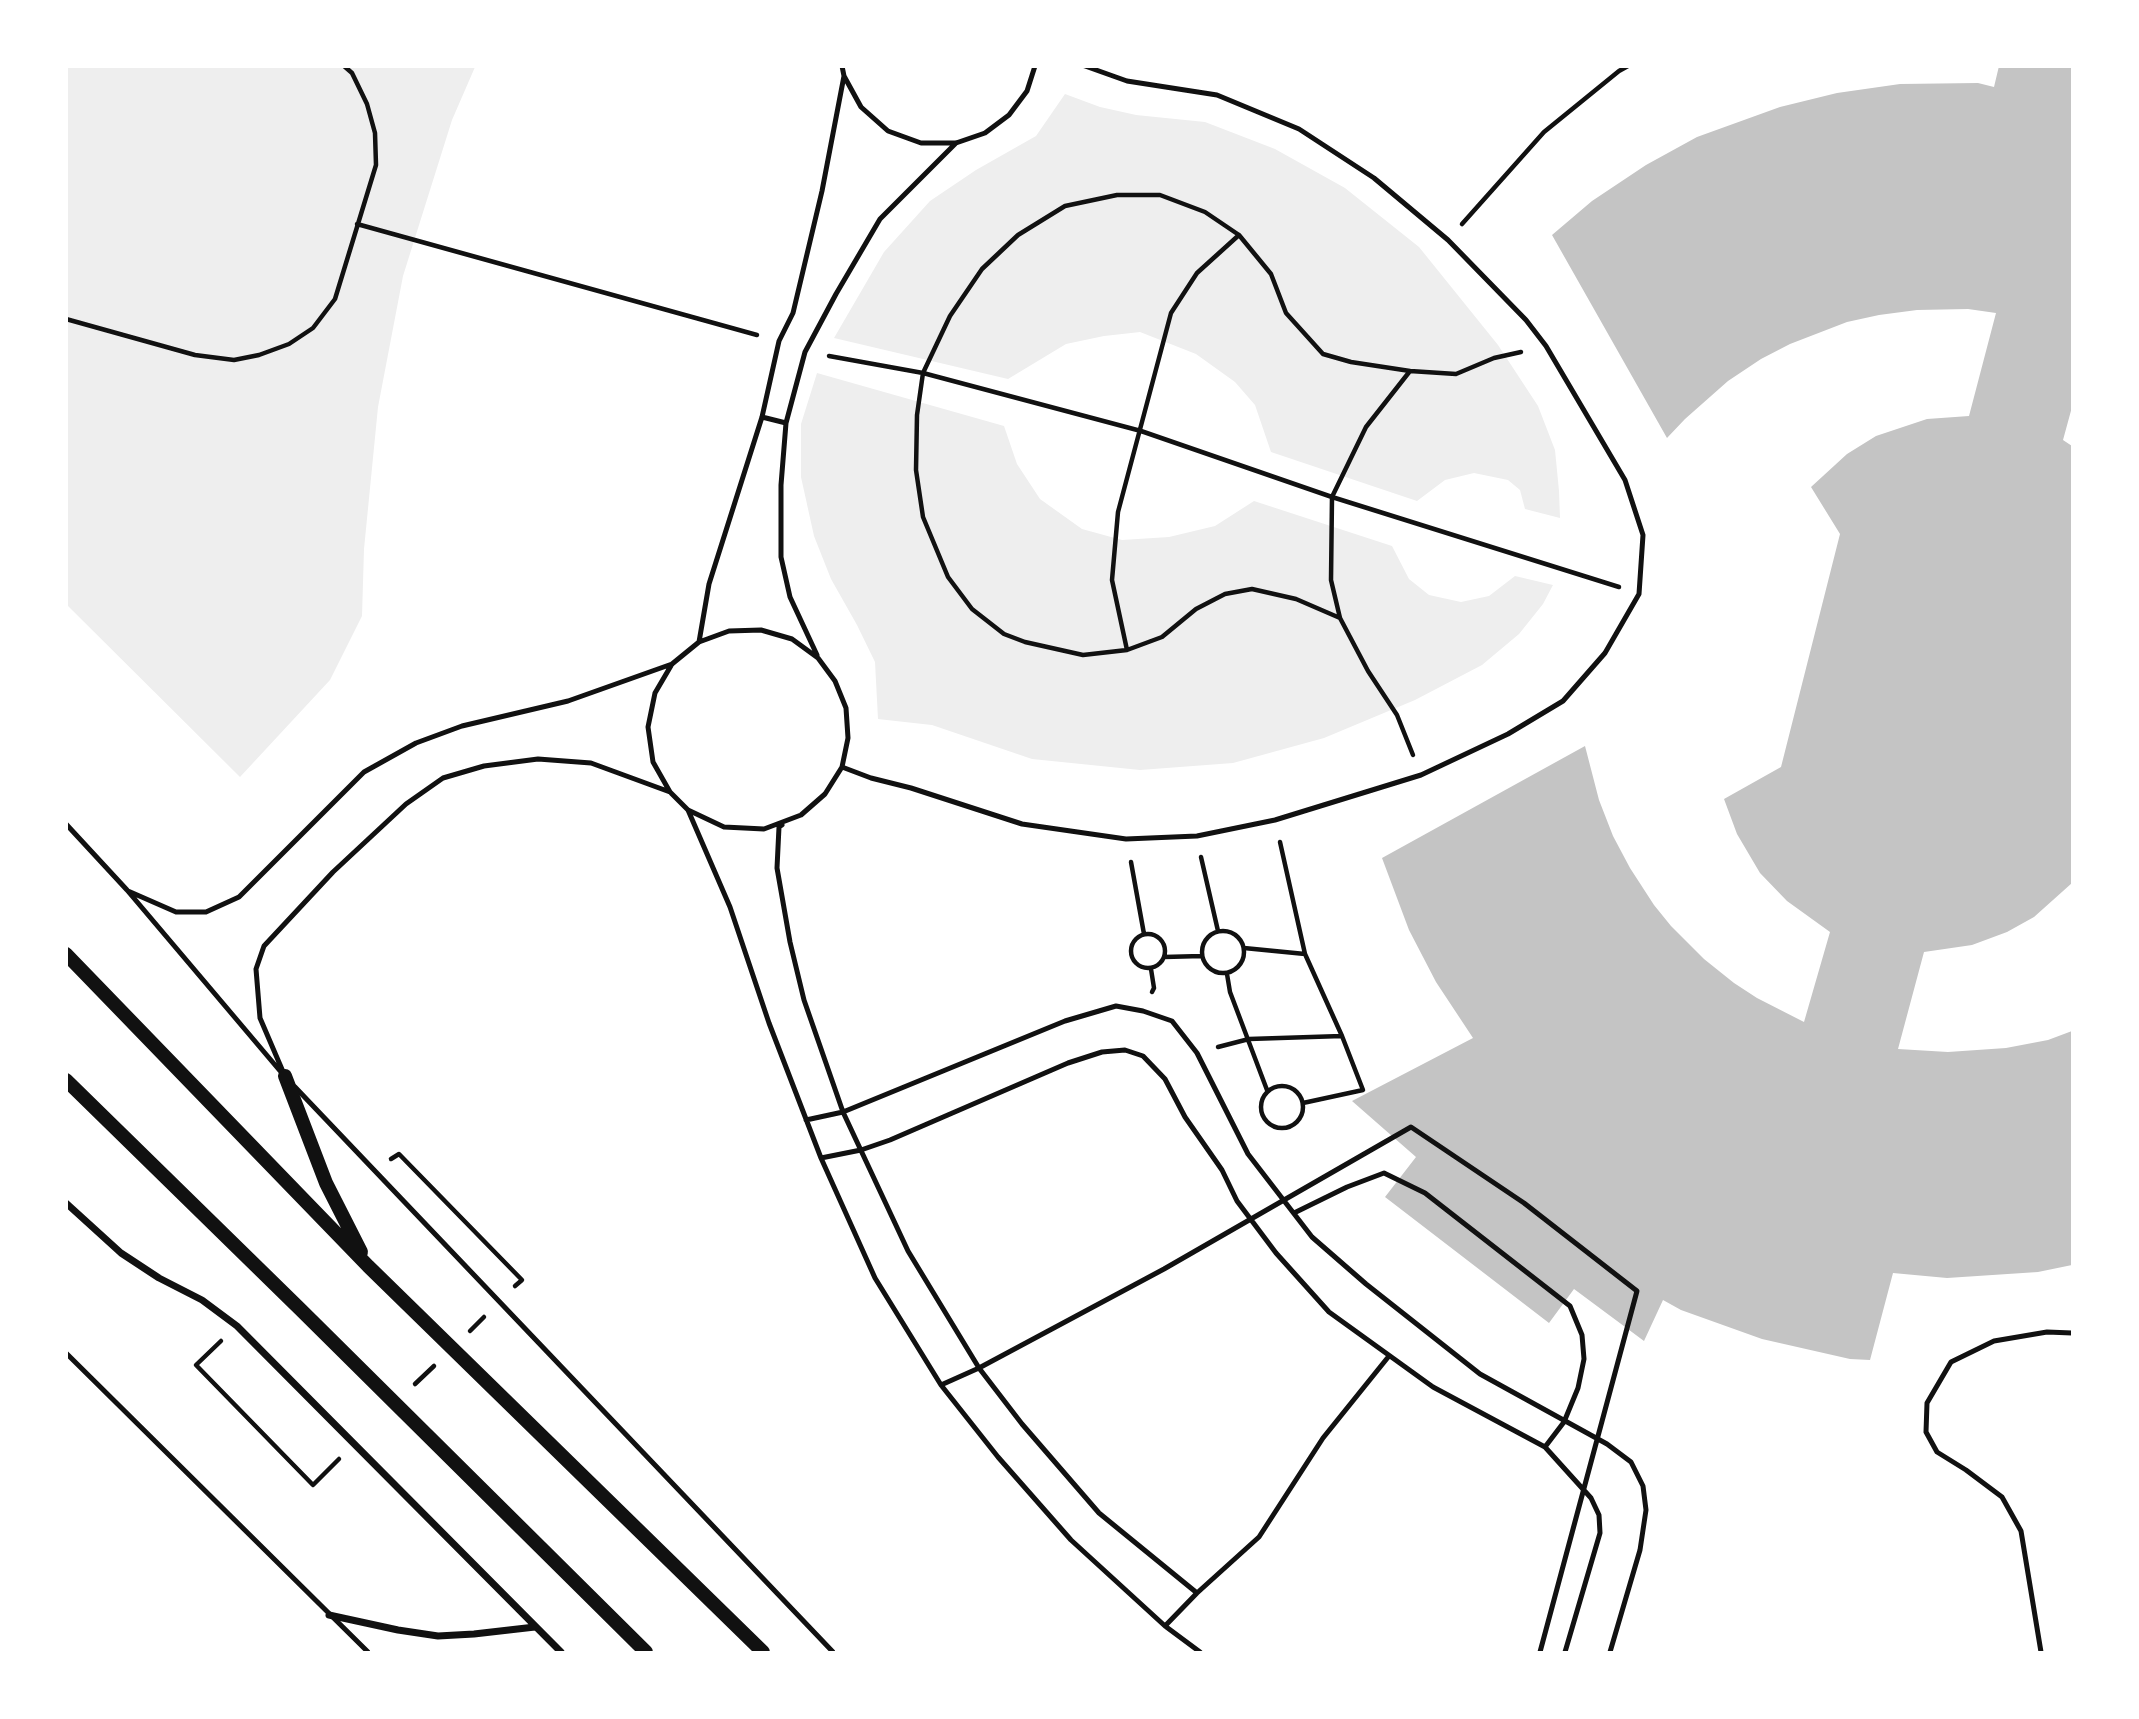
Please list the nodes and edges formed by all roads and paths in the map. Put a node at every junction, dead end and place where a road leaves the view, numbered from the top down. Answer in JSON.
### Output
{"nodes":[{"id":1,"x":344,"y":66,"type":"edge"},
{"id":2,"x":842,"y":66,"type":"edge"},
{"id":3,"x":1035,"y":66,"type":"edge"},
{"id":4,"x":1085,"y":66,"type":"edge"},
{"id":5,"x":1628,"y":66,"type":"edge"},
{"id":6,"x":844,"y":76,"type":"junction"},
{"id":7,"x":956,"y":144,"type":"junction"},
{"id":8,"x":357,"y":224,"type":"junction"},
{"id":9,"x":1239,"y":235,"type":"junction"},
{"id":10,"x":1448,"y":240,"type":"junction"},
{"id":11,"x":66,"y":319,"type":"edge"},
{"id":12,"x":779,"y":341,"type":"junction"},
{"id":13,"x":1546,"y":346,"type":"junction"},
{"id":14,"x":805,"y":352,"type":"junction"},
{"id":15,"x":1410,"y":371,"type":"junction"},
{"id":16,"x":923,"y":373,"type":"junction"},
{"id":17,"x":762,"y":417,"type":"junction"},
{"id":18,"x":786,"y":423,"type":"junction"},
{"id":19,"x":1140,"y":431,"type":"junction"},
{"id":20,"x":1332,"y":498,"type":"junction"},
{"id":21,"x":1639,"y":593,"type":"junction"},
{"id":22,"x":1340,"y":618,"type":"junction"},
{"id":23,"x":699,"y":642,"type":"junction"},
{"id":24,"x":1127,"y":650,"type":"junction"},
{"id":25,"x":818,"y":658,"type":"junction"},
{"id":26,"x":672,"y":664,"type":"junction"},
{"id":27,"x":842,"y":767,"type":"junction"},
{"id":28,"x":1421,"y":775,"type":"junction"},
{"id":29,"x":670,"y":792,"type":"junction"},
{"id":30,"x":688,"y":810,"type":"junction"},
{"id":31,"x":801,"y":815,"type":"junction"},
{"id":32,"x":1275,"y":820,"type":"junction"},
{"id":33,"x":66,"y":824,"type":"edge"},
{"id":34,"x":1196,"y":836,"type":"junction"},
{"id":35,"x":1126,"y":839,"type":"junction"},
{"id":36,"x":127,"y":890,"type":"junction"},
{"id":37,"x":1218,"y":931,"type":"junction"},
{"id":38,"x":1144,"y":934,"type":"junction"},
{"id":39,"x":1244,"y":948,"type":"junction"},
{"id":40,"x":66,"y":954,"type":"edge"},
{"id":41,"x":1305,"y":954,"type":"junction"},
{"id":42,"x":1202,"y":956,"type":"junction"},
{"id":43,"x":1164,"y":957,"type":"junction"},
{"id":44,"x":1227,"y":974,"type":"junction"},
{"id":45,"x":1342,"y":1036,"type":"junction"},
{"id":46,"x":1249,"y":1039,"type":"junction"},
{"id":47,"x":1197,"y":1053,"type":"junction"},
{"id":48,"x":285,"y":1076,"type":"junction"},
{"id":49,"x":66,"y":1080,"type":"edge"},
{"id":50,"x":1267,"y":1090,"type":"junction"},
{"id":51,"x":1303,"y":1103,"type":"junction"},
{"id":52,"x":842,"y":1112,"type":"junction"},
{"id":53,"x":806,"y":1120,"type":"junction"},
{"id":54,"x":861,"y":1150,"type":"junction"},
{"id":55,"x":821,"y":1158,"type":"junction"},
{"id":56,"x":374,"y":1170,"type":"junction"},
{"id":57,"x":66,"y":1203,"type":"edge"},
{"id":58,"x":1294,"y":1213,"type":"junction"},
{"id":59,"x":368,"y":1266,"type":"junction"},
{"id":60,"x":522,"y":1280,"type":"dead end"},
{"id":61,"x":237,"y":1326,"type":"junction"},
{"id":62,"x":2073,"y":1333,"type":"edge"},
{"id":63,"x":66,"y":1353,"type":"edge"},
{"id":64,"x":1389,"y":1356,"type":"junction"},
{"id":65,"x":979,"y":1368,"type":"junction"},
{"id":66,"x":941,"y":1385,"type":"junction"},
{"id":67,"x":1564,"y":1422,"type":"junction"},
{"id":68,"x":1545,"y":1447,"type":"junction"},
{"id":69,"x":313,"y":1485,"type":"dead end"},
{"id":70,"x":1197,"y":1593,"type":"junction"},
{"id":71,"x":329,"y":1615,"type":"junction"},
{"id":72,"x":1165,"y":1626,"type":"junction"},
{"id":73,"x":535,"y":1627,"type":"junction"},
{"id":74,"x":368,"y":1653,"type":"edge"},
{"id":75,"x":561,"y":1653,"type":"edge"},
{"id":76,"x":646,"y":1653,"type":"edge"},
{"id":77,"x":764,"y":1653,"type":"edge"},
{"id":78,"x":833,"y":1653,"type":"edge"},
{"id":79,"x":1199,"y":1653,"type":"edge"},
{"id":80,"x":1540,"y":1653,"type":"edge"},
{"id":81,"x":1566,"y":1653,"type":"edge"},
{"id":82,"x":1610,"y":1653,"type":"edge"},
{"id":83,"x":2041,"y":1653,"type":"edge"}],
"edges":[{"from":1,"to":8,"type":"path"},
{"from":2,"to":6,"type":"lane"},
{"from":3,"to":7,"type":"lane"},
{"from":4,"to":10,"type":"lane"},
{"from":5,"to":10,"type":"path"},
{"from":6,"to":7,"type":"lane"},
{"from":6,"to":12,"type":"lane"},
{"from":7,"to":14,"type":"lane"},
{"from":8,"to":11,"type":"path"},
{"from":8,"to":12,"type":"path"},
{"from":9,"to":15,"type":"path"},
{"from":9,"to":16,"type":"path"},
{"from":9,"to":19,"type":"path"},
{"from":10,"to":13,"type":"lane"},
{"from":12,"to":17,"type":"lane"},
{"from":13,"to":15,"type":"path"},
{"from":13,"to":21,"type":"lane"},
{"from":14,"to":16,"type":"path"},
{"from":14,"to":18,"type":"lane"},
{"from":15,"to":20,"type":"path"},
{"from":16,"to":19,"type":"path"},
{"from":16,"to":24,"type":"path"},
{"from":17,"to":18,"type":"lane"},
{"from":17,"to":23,"type":"lane"},
{"from":18,"to":25,"type":"lane"},
{"from":19,"to":20,"type":"path"},
{"from":19,"to":24,"type":"path"},
{"from":20,"to":21,"type":"path"},
{"from":20,"to":22,"type":"path"},
{"from":21,"to":28,"type":"lane"},
{"from":22,"to":24,"type":"path"},
{"from":22,"to":28,"type":"path"},
{"from":23,"to":25,"type":"lane"},
{"from":23,"to":26,"type":"lane"},
{"from":25,"to":27,"type":"lane"},
{"from":26,"to":29,"type":"lane"},
{"from":26,"to":36,"type":"lane"},
{"from":27,"to":31,"type":"lane"},
{"from":27,"to":35,"type":"lane"},
{"from":28,"to":32,"type":"lane"},
{"from":29,"to":30,"type":"lane"},
{"from":29,"to":48,"type":"lane"},
{"from":30,"to":31,"type":"lane"},
{"from":30,"to":53,"type":"lane"},
{"from":31,"to":52,"type":"lane"},
{"from":32,"to":34,"type":"lane"},
{"from":32,"to":41,"type":"path"},
{"from":33,"to":36,"type":"lane"},
{"from":34,"to":35,"type":"lane"},
{"from":34,"to":37,"type":"path"},
{"from":35,"to":38,"type":"path"},
{"from":36,"to":48,"type":"lane"},
{"from":37,"to":39,"type":"path"},
{"from":37,"to":42,"type":"path"},
{"from":38,"to":43,"type":"path"},
{"from":38,"to":43,"type":"path"},
{"from":39,"to":41,"type":"path"},
{"from":39,"to":44,"type":"path"},
{"from":40,"to":59,"type":"main road"},
{"from":41,"to":45,"type":"path"},
{"from":42,"to":43,"type":"path"},
{"from":42,"to":44,"type":"path"},
{"from":44,"to":46,"type":"path"},
{"from":45,"to":46,"type":"path"},
{"from":45,"to":51,"type":"path"},
{"from":46,"to":47,"type":"path"},
{"from":46,"to":50,"type":"path"},
{"from":47,"to":52,"type":"lane"},
{"from":47,"to":58,"type":"lane"},
{"from":48,"to":56,"type":"lane"},
{"from":48,"to":59,"type":"main road"},
{"from":49,"to":76,"type":"main road"},
{"from":50,"to":51,"type":"path"},
{"from":50,"to":51,"type":"path"},
{"from":52,"to":53,"type":"lane"},
{"from":52,"to":54,"type":"lane"},
{"from":53,"to":55,"type":"lane"},
{"from":54,"to":55,"type":"lane"},
{"from":54,"to":64,"type":"lane"},
{"from":54,"to":65,"type":"lane"},
{"from":55,"to":66,"type":"lane"},
{"from":56,"to":60,"type":"path"},
{"from":56,"to":78,"type":"lane"},
{"from":57,"to":61,"type":"street"},
{"from":58,"to":67,"type":"lane"},
{"from":58,"to":67,"type":"lane"},
{"from":59,"to":77,"type":"main road"},
{"from":61,"to":69,"type":"path"},
{"from":61,"to":73,"type":"street"},
{"from":62,"to":83,"type":"lane"},
{"from":63,"to":71,"type":"lane"},
{"from":64,"to":68,"type":"lane"},
{"from":64,"to":70,"type":"lane"},
{"from":65,"to":66,"type":"lane"},
{"from":65,"to":70,"type":"lane"},
{"from":65,"to":80,"type":"lane"},
{"from":66,"to":72,"type":"lane"},
{"from":67,"to":68,"type":"lane"},
{"from":67,"to":82,"type":"lane"},
{"from":68,"to":81,"type":"lane"},
{"from":70,"to":72,"type":"lane"},
{"from":71,"to":73,"type":"street"},
{"from":71,"to":74,"type":"lane"},
{"from":72,"to":79,"type":"lane"},
{"from":73,"to":75,"type":"street"}]}
